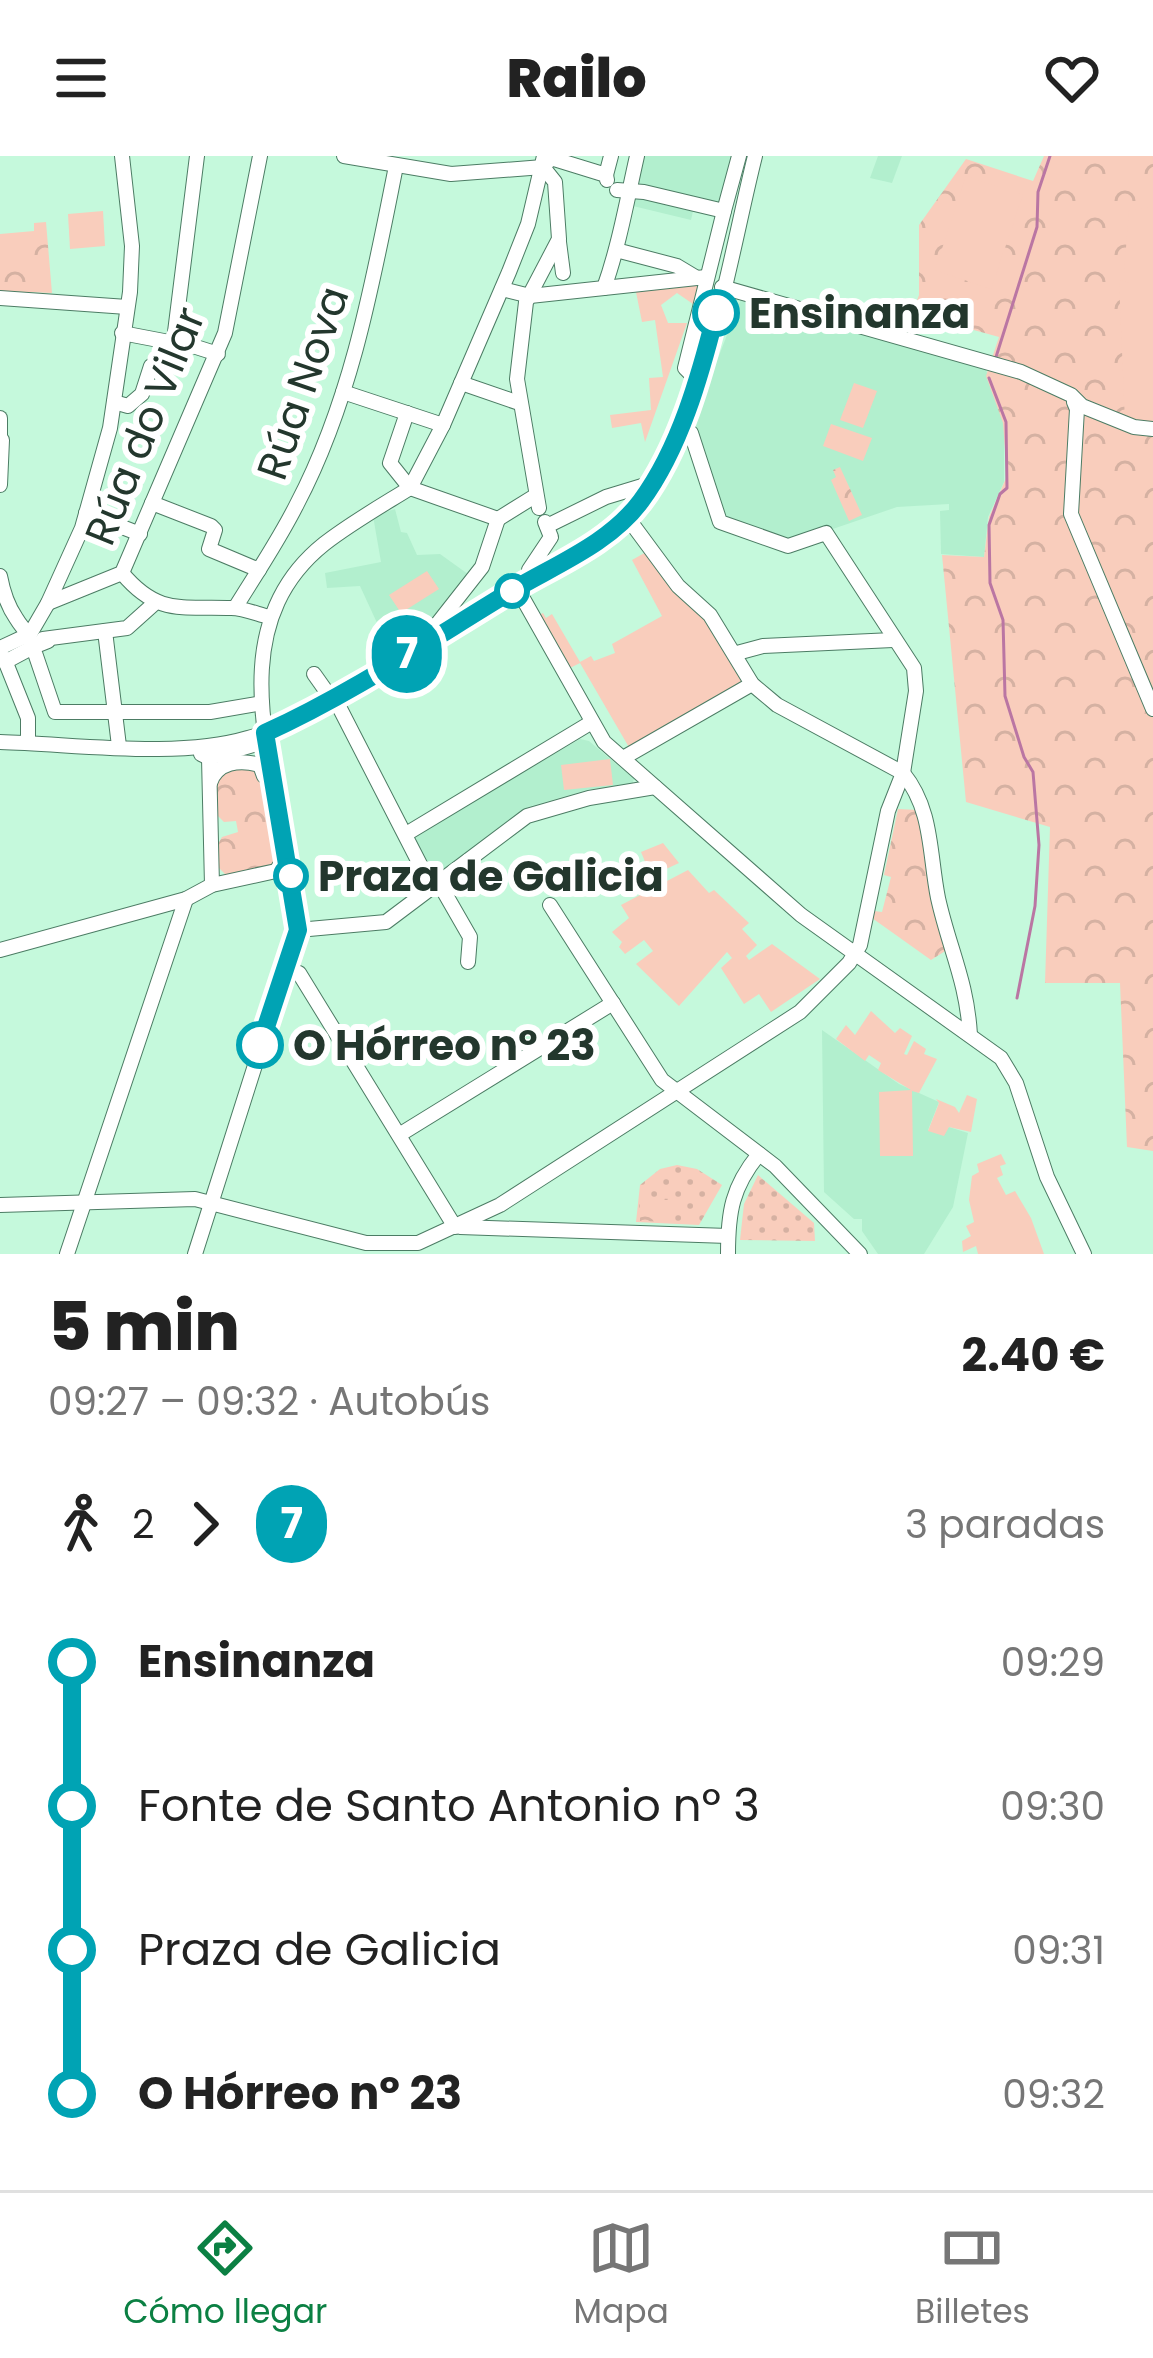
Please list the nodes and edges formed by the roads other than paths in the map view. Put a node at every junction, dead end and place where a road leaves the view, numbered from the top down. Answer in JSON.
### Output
{"nodes":[{"id":1,"x":122,"y":156,"type":"edge"},
{"id":2,"x":197,"y":156,"type":"edge"},
{"id":3,"x":260,"y":156,"type":"edge"},
{"id":4,"x":344,"y":156,"type":"edge"},
{"id":5,"x":476,"y":156,"type":"edge"},
{"id":6,"x":611,"y":156,"type":"edge"},
{"id":7,"x":638,"y":156,"type":"edge"},
{"id":8,"x":739,"y":156,"type":"edge"},
{"id":9,"x":755,"y":156,"type":"edge"},
{"id":10,"x":388,"y":161,"type":"edge"},
{"id":11,"x":544,"y":162,"type":"edge"},
{"id":12,"x":481,"y":173,"type":"junction"},
{"id":13,"x":618,"y":183,"type":"junction"},
{"id":14,"x":724,"y":211,"type":"junction"},
{"id":15,"x":559,"y":239,"type":"junction"},
{"id":16,"x":616,"y":250,"type":"junction"},
{"id":17,"x":563,"y":273,"type":"dead end"},
{"id":18,"x":701,"y":278,"type":"junction"},
{"id":19,"x":722,"y":286,"type":"junction"},
{"id":20,"x":604,"y":288,"type":"junction"},
{"id":21,"x":502,"y":289,"type":"junction"},
{"id":22,"x":0,"y":298,"type":"edge"},
{"id":23,"x":528,"y":302,"type":"junction"},
{"id":24,"x":127,"y":307,"type":"junction"},
{"id":25,"x":122,"y":333,"type":"junction"},
{"id":26,"x":172,"y":341,"type":"junction"},
{"id":27,"x":218,"y":354,"type":"junction"},
{"id":28,"x":697,"y":380,"type":"junction"},
{"id":29,"x":461,"y":382,"type":"junction"},
{"id":30,"x":343,"y":392,"type":"junction"},
{"id":31,"x":114,"y":402,"type":"junction"},
{"id":32,"x":1074,"y":402,"type":"junction"},
{"id":33,"x":519,"y":404,"type":"junction"},
{"id":34,"x":407,"y":413,"type":"junction"},
{"id":35,"x":0,"y":418,"type":"edge"},
{"id":36,"x":442,"y":425,"type":"junction"},
{"id":37,"x":680,"y":425,"type":"junction"},
{"id":38,"x":1153,"y":429,"type":"edge"},
{"id":39,"x":1,"y":441,"type":"edge"},
{"id":40,"x":652,"y":483,"type":"junction"},
{"id":41,"x":0,"y":485,"type":"edge"},
{"id":42,"x":410,"y":488,"type":"junction"},
{"id":43,"x":152,"y":503,"type":"junction"},
{"id":44,"x":540,"y":511,"type":"junction"},
{"id":45,"x":86,"y":513,"type":"junction"},
{"id":46,"x":627,"y":517,"type":"junction"},
{"id":47,"x":498,"y":519,"type":"junction"},
{"id":48,"x":140,"y":534,"type":"junction"},
{"id":49,"x":259,"y":570,"type":"junction"},
{"id":50,"x":122,"y":573,"type":"junction"},
{"id":51,"x":0,"y":576,"type":"edge"},
{"id":52,"x":523,"y":584,"type":"junction"},
{"id":53,"x":156,"y":602,"type":"junction"},
{"id":54,"x":48,"y":603,"type":"junction"},
{"id":55,"x":235,"y":608,"type":"junction"},
{"id":56,"x":269,"y":617,"type":"junction"},
{"id":57,"x":106,"y":631,"type":"junction"},
{"id":58,"x":443,"y":632,"type":"junction"},
{"id":59,"x":36,"y":640,"type":"junction"},
{"id":60,"x":893,"y":640,"type":"junction"},
{"id":61,"x":2,"y":652,"type":"edge"},
{"id":62,"x":736,"y":653,"type":"junction"},
{"id":63,"x":314,"y":674,"type":"dead end"},
{"id":64,"x":752,"y":684,"type":"junction"},
{"id":65,"x":333,"y":698,"type":"junction"},
{"id":66,"x":262,"y":703,"type":"junction"},
{"id":67,"x":1153,"y":709,"type":"edge"},
{"id":68,"x":114,"y":710,"type":"junction"},
{"id":69,"x":592,"y":722,"type":"junction"},
{"id":70,"x":2,"y":741,"type":"edge"},
{"id":71,"x":256,"y":741,"type":"junction"},
{"id":72,"x":28,"y":743,"type":"junction"},
{"id":73,"x":119,"y":746,"type":"junction"},
{"id":74,"x":192,"y":749,"type":"junction"},
{"id":75,"x":209,"y":758,"type":"junction"},
{"id":76,"x":623,"y":758,"type":"junction"},
{"id":77,"x":904,"y":773,"type":"junction"},
{"id":78,"x":209,"y":783,"type":"junction"},
{"id":79,"x":655,"y":788,"type":"junction"},
{"id":80,"x":406,"y":834,"type":"junction"},
{"id":81,"x":286,"y":854,"type":"junction"},
{"id":82,"x":433,"y":880,"type":"junction"},
{"id":83,"x":212,"y":885,"type":"junction"},
{"id":84,"x":186,"y":899,"type":"junction"},
{"id":85,"x":550,"y":905,"type":"dead end"},
{"id":86,"x":298,"y":930,"type":"junction"},
{"id":87,"x":0,"y":950,"type":"edge"},
{"id":88,"x":856,"y":954,"type":"junction"},
{"id":89,"x":468,"y":962,"type":"dead end"},
{"id":90,"x":285,"y":968,"type":"junction"},
{"id":91,"x":613,"y":1003,"type":"junction"},
{"id":92,"x":970,"y":1035,"type":"junction"},
{"id":93,"x":676,"y":1092,"type":"junction"},
{"id":94,"x":399,"y":1135,"type":"junction"},
{"id":95,"x":759,"y":1154,"type":"junction"},
{"id":96,"x":208,"y":1202,"type":"junction"},
{"id":97,"x":84,"y":1203,"type":"junction"},
{"id":98,"x":0,"y":1205,"type":"edge"},
{"id":99,"x":489,"y":1211,"type":"junction"},
{"id":100,"x":454,"y":1227,"type":"junction"},
{"id":101,"x":491,"y":1228,"type":"junction"},
{"id":102,"x":728,"y":1236,"type":"junction"},
{"id":103,"x":417,"y":1250,"type":"edge"},
{"id":104,"x":67,"y":1254,"type":"edge"},
{"id":105,"x":195,"y":1254,"type":"edge"},
{"id":106,"x":728,"y":1254,"type":"edge"},
{"id":107,"x":860,"y":1254,"type":"edge"},
{"id":108,"x":1084,"y":1254,"type":"edge"}],
"edges":[{"from":1,"to":24,"type":"street"},
{"from":2,"to":26,"type":"street"},
{"from":3,"to":27,"type":"street","name":"Rúa do Vilar"},
{"from":4,"to":10,"type":"street"},
{"from":5,"to":12,"type":"street"},
{"from":6,"to":13,"type":"street"},
{"from":7,"to":13,"type":"street"},
{"from":8,"to":14,"type":"street"},
{"from":9,"to":19,"type":"street"},
{"from":10,"to":12,"type":"street"},
{"from":10,"to":30,"type":"street","name":"Rúa Nova"},
{"from":11,"to":12,"type":"street"},
{"from":11,"to":13,"type":"street"},
{"from":11,"to":15,"type":"street"},
{"from":11,"to":21,"type":"street"},
{"from":13,"to":14,"type":"street"},
{"from":13,"to":16,"type":"street"},
{"from":14,"to":18,"type":"street"},
{"from":15,"to":17,"type":"street"},
{"from":15,"to":23,"type":"street"},
{"from":16,"to":18,"type":"street"},
{"from":16,"to":20,"type":"street"},
{"from":18,"to":20,"type":"street"},
{"from":18,"to":28,"type":"street"},
{"from":19,"to":28,"type":"street"},
{"from":19,"to":32,"type":"street"},
{"from":20,"to":23,"type":"street"},
{"from":21,"to":23,"type":"street"},
{"from":21,"to":29,"type":"street"},
{"from":22,"to":24,"type":"street"},
{"from":23,"to":33,"type":"street"},
{"from":24,"to":25,"type":"street"},
{"from":25,"to":26,"type":"street"},
{"from":25,"to":31,"type":"street"},
{"from":26,"to":27,"type":"street"},
{"from":26,"to":31,"type":"street"},
{"from":27,"to":43,"type":"street","name":"Rúa do Vilar"},
{"from":28,"to":37,"type":"street"},
{"from":29,"to":33,"type":"street"},
{"from":29,"to":36,"type":"street"},
{"from":30,"to":34,"type":"street"},
{"from":30,"to":49,"type":"street","name":"Rúa Nova"},
{"from":31,"to":45,"type":"street"},
{"from":32,"to":38,"type":"street"},
{"from":32,"to":67,"type":"street"},
{"from":33,"to":44,"type":"street"},
{"from":34,"to":36,"type":"street"},
{"from":34,"to":42,"type":"street"},
{"from":35,"to":39,"type":"street"},
{"from":36,"to":42,"type":"street"},
{"from":37,"to":40,"type":"street"},
{"from":37,"to":60,"type":"street"},
{"from":39,"to":41,"type":"street"},
{"from":40,"to":44,"type":"street"},
{"from":40,"to":46,"type":"street"},
{"from":42,"to":47,"type":"street"},
{"from":42,"to":56,"type":"street"},
{"from":43,"to":48,"type":"street","name":"Rúa do Vilar"},
{"from":43,"to":49,"type":"street"},
{"from":44,"to":47,"type":"street"},
{"from":44,"to":52,"type":"street"},
{"from":45,"to":48,"type":"street"},
{"from":45,"to":54,"type":"street"},
{"from":46,"to":52,"type":"street"},
{"from":46,"to":62,"type":"street"},
{"from":47,"to":58,"type":"street"},
{"from":48,"to":50,"type":"street","name":"Rúa do Vilar"},
{"from":49,"to":55,"type":"street","name":"Rúa Nova"},
{"from":50,"to":53,"type":"street"},
{"from":50,"to":54,"type":"street","name":"Rúa do Vilar"},
{"from":51,"to":59,"type":"street"},
{"from":52,"to":58,"type":"street"},
{"from":52,"to":69,"type":"street"},
{"from":53,"to":55,"type":"street"},
{"from":53,"to":57,"type":"street"},
{"from":54,"to":59,"type":"street"},
{"from":55,"to":56,"type":"street"},
{"from":56,"to":66,"type":"street"},
{"from":57,"to":59,"type":"street"},
{"from":57,"to":68,"type":"street"},
{"from":58,"to":65,"type":"street"},
{"from":59,"to":61,"type":"street"},
{"from":59,"to":68,"type":"street"},
{"from":60,"to":62,"type":"street"},
{"from":60,"to":77,"type":"street"},
{"from":61,"to":72,"type":"street"},
{"from":62,"to":64,"type":"street"},
{"from":63,"to":65,"type":"street"},
{"from":64,"to":76,"type":"street"},
{"from":64,"to":77,"type":"street"},
{"from":65,"to":71,"type":"street"},
{"from":65,"to":80,"type":"street"},
{"from":66,"to":68,"type":"street"},
{"from":66,"to":71,"type":"street"},
{"from":68,"to":73,"type":"street"},
{"from":69,"to":76,"type":"street"},
{"from":69,"to":80,"type":"street"},
{"from":70,"to":72,"type":"street"},
{"from":71,"to":74,"type":"street"},
{"from":71,"to":75,"type":"street"},
{"from":71,"to":81,"type":"street"},
{"from":72,"to":73,"type":"street"},
{"from":73,"to":74,"type":"street"},
{"from":74,"to":75,"type":"street"},
{"from":75,"to":78,"type":"street"},
{"from":76,"to":79,"type":"street"},
{"from":77,"to":88,"type":"street"},
{"from":77,"to":92,"type":"street"},
{"from":78,"to":81,"type":"street"},
{"from":78,"to":83,"type":"street"},
{"from":79,"to":82,"type":"street"},
{"from":79,"to":88,"type":"street"},
{"from":80,"to":82,"type":"street"},
{"from":81,"to":83,"type":"street"},
{"from":81,"to":86,"type":"street"},
{"from":82,"to":86,"type":"street"},
{"from":82,"to":89,"type":"street"},
{"from":83,"to":84,"type":"street"},
{"from":84,"to":87,"type":"street"},
{"from":84,"to":97,"type":"street"},
{"from":85,"to":91,"type":"street"},
{"from":86,"to":90,"type":"street"},
{"from":88,"to":92,"type":"street"},
{"from":88,"to":93,"type":"street"},
{"from":90,"to":94,"type":"street"},
{"from":90,"to":96,"type":"street"},
{"from":91,"to":93,"type":"street"},
{"from":91,"to":94,"type":"street"},
{"from":92,"to":108,"type":"street"},
{"from":93,"to":95,"type":"street"},
{"from":93,"to":99,"type":"street"},
{"from":94,"to":100,"type":"street"},
{"from":95,"to":102,"type":"street"},
{"from":95,"to":107,"type":"street"},
{"from":96,"to":97,"type":"street"},
{"from":96,"to":103,"type":"street"},
{"from":96,"to":105,"type":"street"},
{"from":97,"to":98,"type":"street"},
{"from":97,"to":104,"type":"street"},
{"from":99,"to":100,"type":"street"},
{"from":99,"to":101,"type":"street"},
{"from":100,"to":101,"type":"street"},
{"from":100,"to":103,"type":"street"},
{"from":101,"to":102,"type":"street"},
{"from":102,"to":106,"type":"street"}]}
